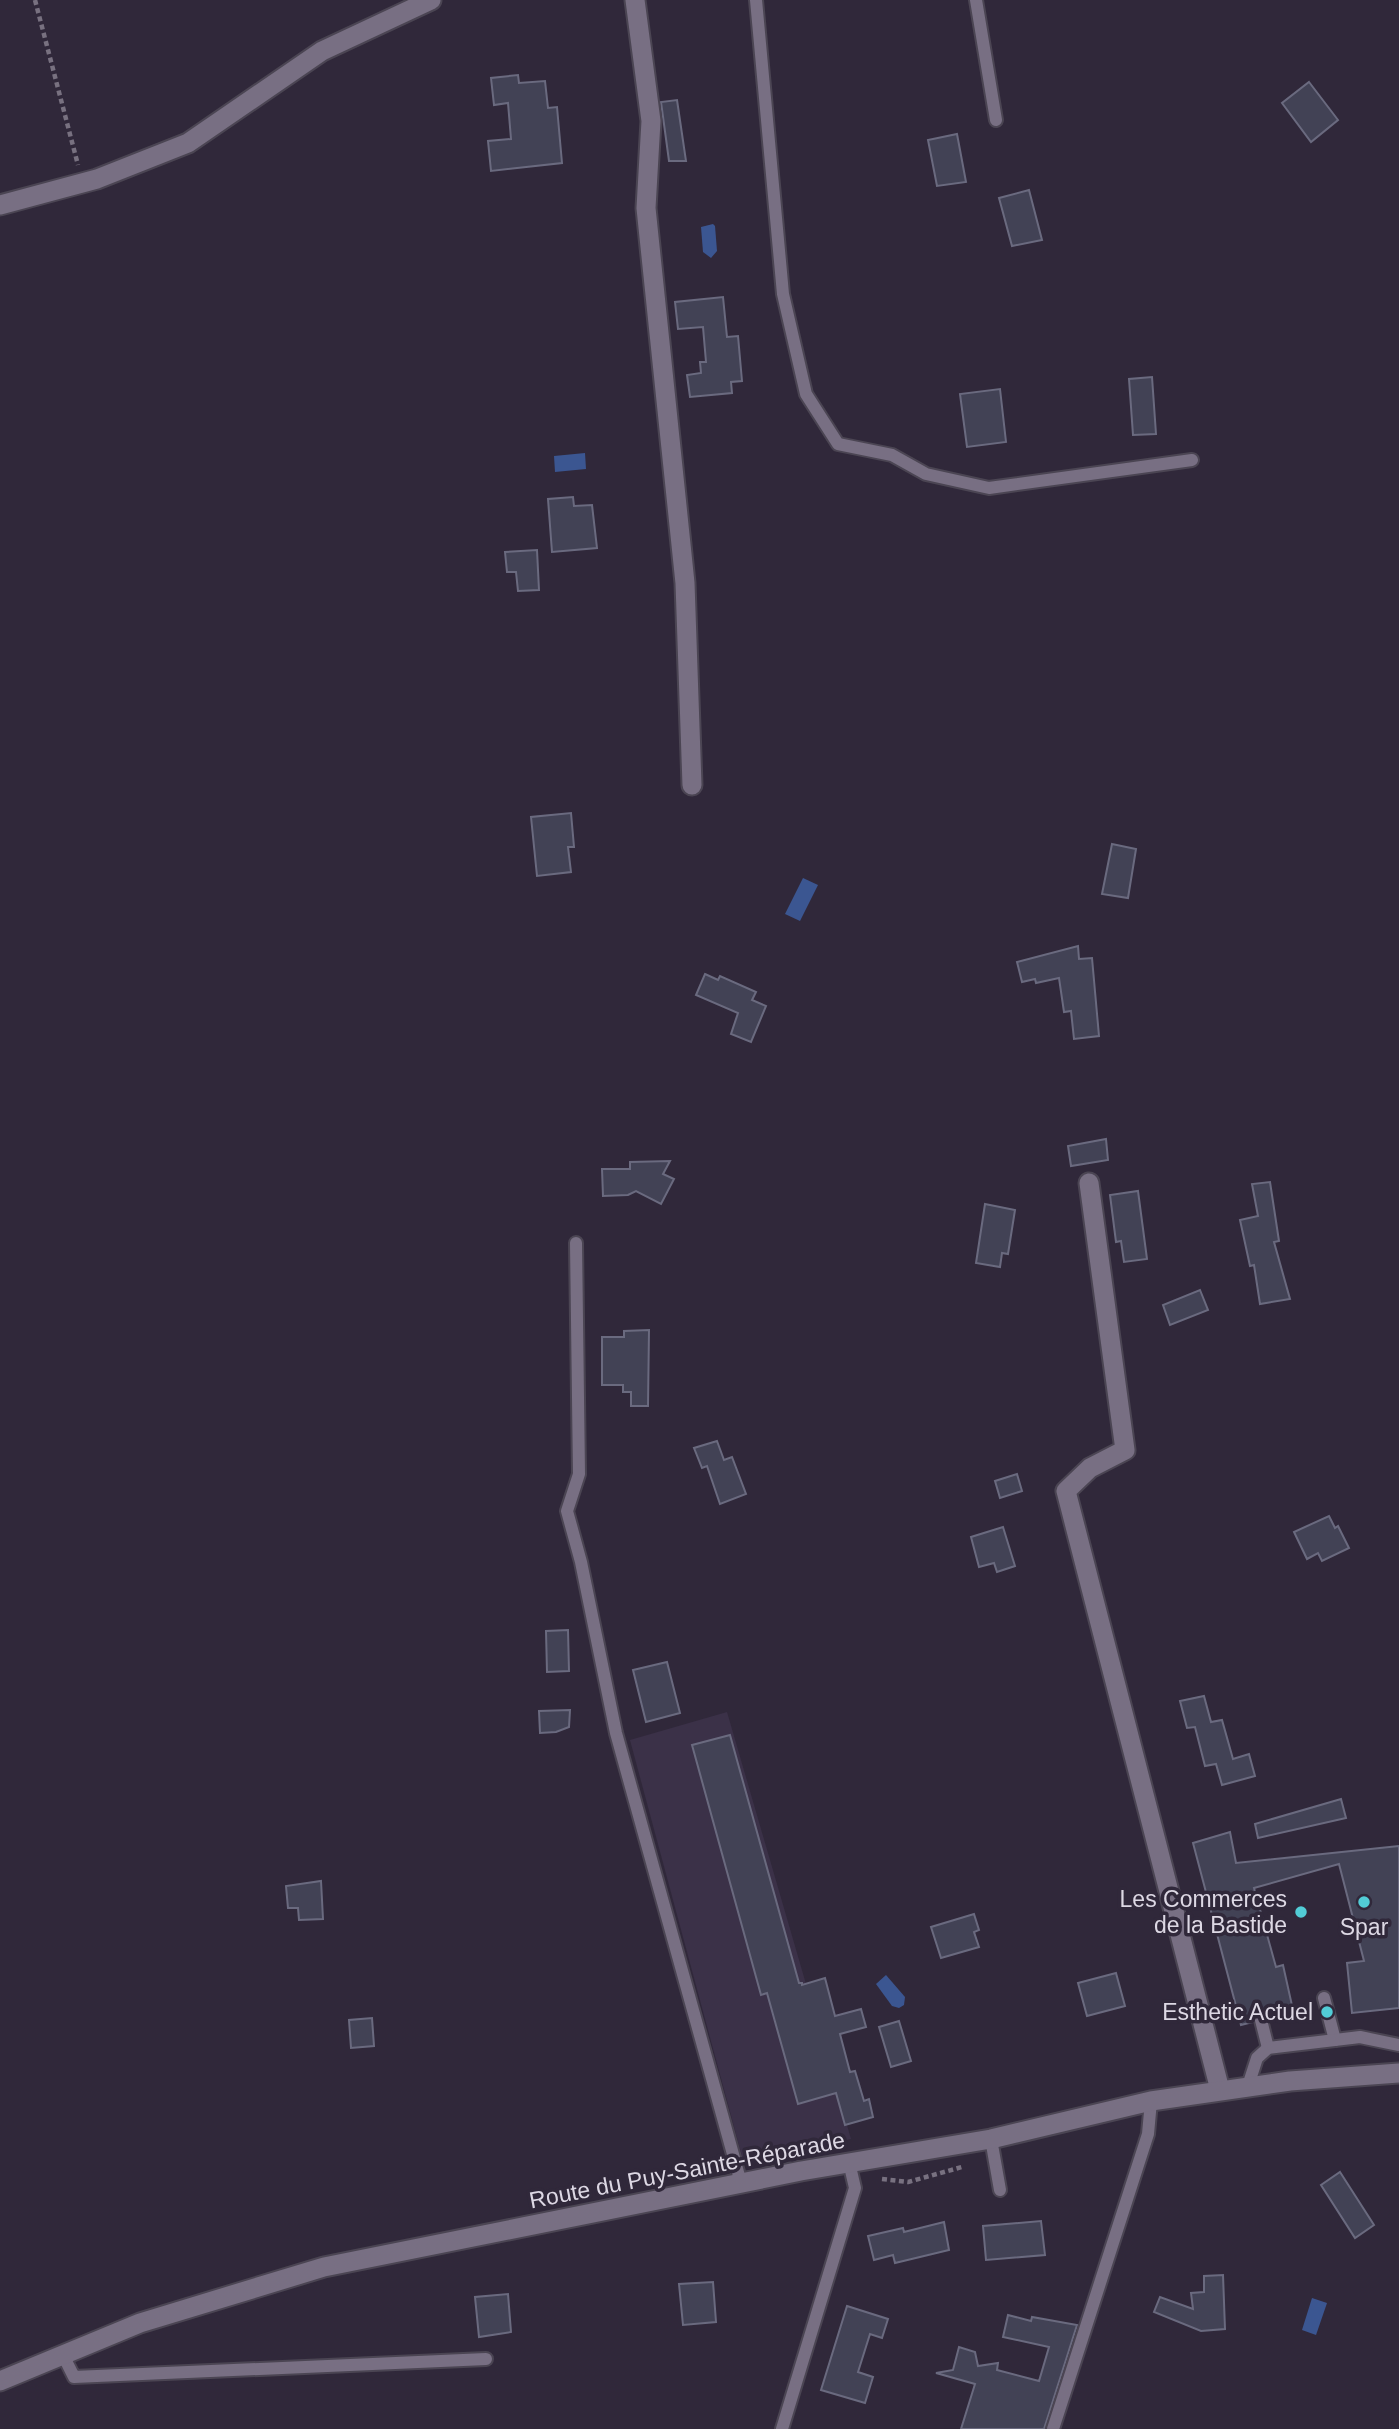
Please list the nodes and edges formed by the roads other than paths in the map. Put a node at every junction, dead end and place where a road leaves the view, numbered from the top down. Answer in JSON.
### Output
{"nodes":[{"id":1,"x":431,"y":0,"type":"edge"},
{"id":2,"x":635,"y":0,"type":"edge"},
{"id":3,"x":756,"y":0,"type":"edge"},
{"id":4,"x":976,"y":0,"type":"edge"},
{"id":5,"x":996,"y":120,"type":"dead end"},
{"id":6,"x":0,"y":205,"type":"edge"},
{"id":7,"x":1192,"y":460,"type":"dead end"},
{"id":8,"x":692,"y":785,"type":"dead end"},
{"id":9,"x":1089,"y":1183,"type":"dead end"},
{"id":10,"x":576,"y":1243,"type":"dead end"},
{"id":11,"x":1324,"y":1998,"type":"dead end"},
{"id":12,"x":1261,"y":2020,"type":"dead end"},
{"id":13,"x":1335,"y":2040,"type":"junction"},
{"id":14,"x":1399,"y":2045,"type":"edge"},
{"id":15,"x":1268,"y":2048,"type":"junction"},
{"id":16,"x":1399,"y":2073,"type":"edge"},
{"id":17,"x":1248,"y":2086,"type":"junction"},
{"id":18,"x":1220,"y":2090,"type":"junction"},
{"id":19,"x":1151,"y":2101,"type":"junction"},
{"id":20,"x":991,"y":2139,"type":"junction"},
{"id":21,"x":849,"y":2162,"type":"junction"},
{"id":22,"x":741,"y":2183,"type":"junction"},
{"id":23,"x":1000,"y":2190,"type":"dead end"},
{"id":24,"x":63,"y":2355,"type":"junction"},
{"id":25,"x":486,"y":2359,"type":"dead end"},
{"id":26,"x":0,"y":2381,"type":"edge"},
{"id":27,"x":782,"y":2429,"type":"edge"},
{"id":28,"x":1053,"y":2429,"type":"edge"}],
"edges":[{"from":1,"to":6,"type":"street"},
{"from":2,"to":8,"type":"street"},
{"from":3,"to":7,"type":"lane"},
{"from":4,"to":5,"type":"lane"},
{"from":9,"to":18,"type":"street"},
{"from":10,"to":22,"type":"lane"},
{"from":11,"to":13,"type":"lane"},
{"from":12,"to":15,"type":"lane"},
{"from":13,"to":14,"type":"lane"},
{"from":13,"to":15,"type":"lane"},
{"from":15,"to":17,"type":"lane"},
{"from":16,"to":17,"type":"street","name":"Route du Puy-Sainte-Réparade"},
{"from":17,"to":18,"type":"street","name":"Route du Puy-Sainte-Réparade"},
{"from":18,"to":19,"type":"street","name":"Route du Puy-Sainte-Réparade"},
{"from":19,"to":20,"type":"street","name":"Route du Puy-Sainte-Réparade"},
{"from":19,"to":28,"type":"lane"},
{"from":20,"to":21,"type":"street","name":"Route du Puy-Sainte-Réparade"},
{"from":20,"to":23,"type":"lane"},
{"from":21,"to":22,"type":"street","name":"Route du Puy-Sainte-Réparade"},
{"from":21,"to":27,"type":"lane"},
{"from":22,"to":24,"type":"street","name":"Route du Puy-Sainte-Réparade"},
{"from":24,"to":25,"type":"lane"},
{"from":24,"to":26,"type":"street","name":"Route du Puy-Sainte-Réparade"}]}
